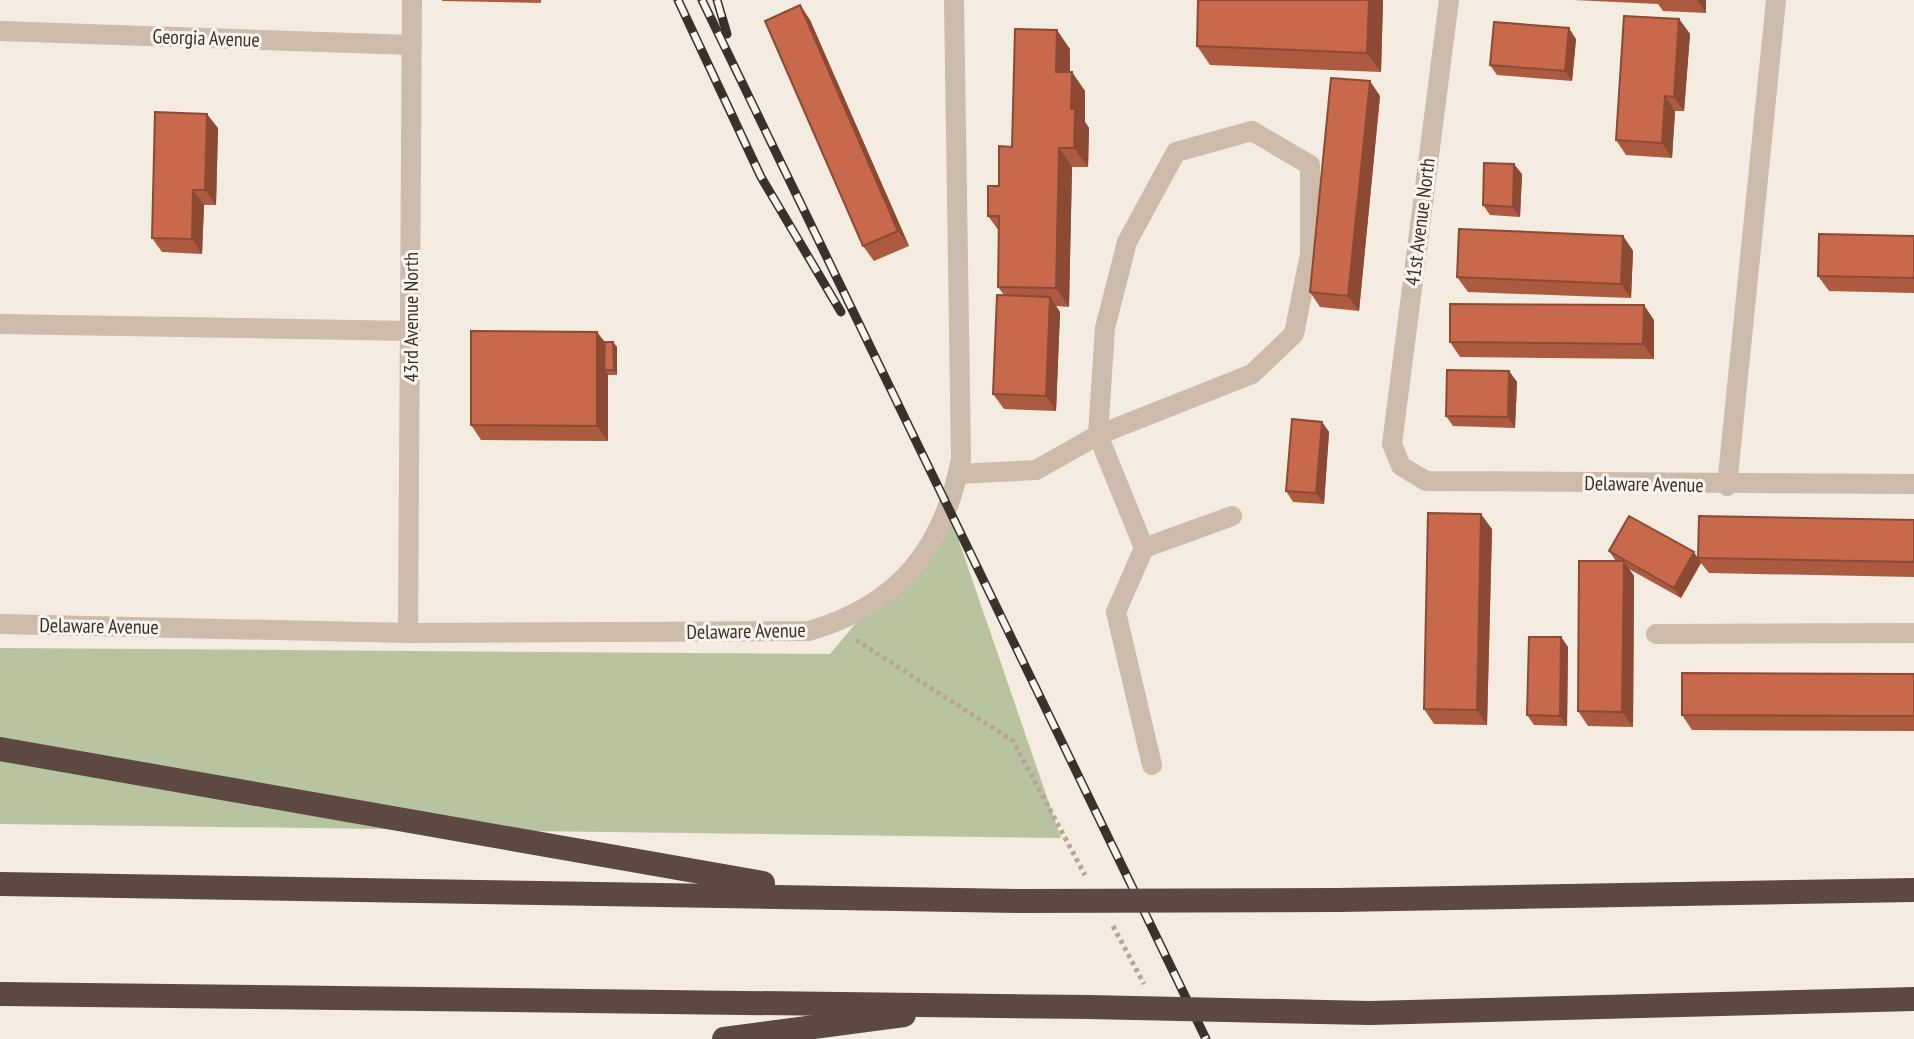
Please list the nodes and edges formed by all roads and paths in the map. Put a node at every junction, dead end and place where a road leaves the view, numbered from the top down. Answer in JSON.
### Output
{"nodes":[{"id":1,"x":412,"y":0,"type":"edge"},
{"id":2,"x":1449,"y":0,"type":"edge"},
{"id":3,"x":1776,"y":0,"type":"edge"},
{"id":4,"x":954,"y":10,"type":"edge"},
{"id":5,"x":0,"y":31,"type":"edge"},
{"id":6,"x":412,"y":45,"type":"junction"},
{"id":7,"x":0,"y":324,"type":"edge"},
{"id":8,"x":411,"y":331,"type":"junction"},
{"id":9,"x":1098,"y":435,"type":"junction"},
{"id":10,"x":1392,"y":444,"type":"joint"},
{"id":11,"x":958,"y":474,"type":"junction"},
{"id":12,"x":1914,"y":484,"type":"edge"},
{"id":13,"x":1727,"y":486,"type":"junction"},
{"id":14,"x":1232,"y":516,"type":"dead end"},
{"id":15,"x":1144,"y":548,"type":"junction"},
{"id":16,"x":0,"y":624,"type":"edge"},
{"id":17,"x":832,"y":625,"type":"junction"},
{"id":18,"x":408,"y":633,"type":"junction"},
{"id":19,"x":1914,"y":633,"type":"edge"},
{"id":20,"x":1656,"y":634,"type":"dead end"},
{"id":21,"x":0,"y":749,"type":"edge"},
{"id":22,"x":1152,"y":765,"type":"dead end"},
{"id":23,"x":1088,"y":880,"type":"dead end"},
{"id":24,"x":0,"y":884,"type":"edge"},
{"id":25,"x":1914,"y":890,"type":"edge"},
{"id":26,"x":837,"y":896,"type":"junction"},
{"id":27,"x":1110,"y":920,"type":"dead end"},
{"id":28,"x":1146,"y":986,"type":"dead end"},
{"id":29,"x":0,"y":994,"type":"edge"},
{"id":30,"x":1914,"y":999,"type":"edge"},
{"id":31,"x":990,"y":1004,"type":"junction"},
{"id":32,"x":724,"y":1039,"type":"edge"}],
"edges":[{"from":1,"to":6,"type":"street","name":"43rd Avenue North"},
{"from":2,"to":10,"type":"street","name":"41st Avenue North"},
{"from":3,"to":13,"type":"street"},
{"from":4,"to":11,"type":"street","name":"Delaware Avenue"},
{"from":5,"to":6,"type":"street","name":"Georgia Avenue"},
{"from":6,"to":8,"type":"street","name":"43rd Avenue North"},
{"from":7,"to":8,"type":"street"},
{"from":8,"to":18,"type":"street","name":"43rd Avenue North"},
{"from":9,"to":9,"type":"street"},
{"from":9,"to":11,"type":"street"},
{"from":9,"to":15,"type":"street"},
{"from":10,"to":13,"type":"street","name":"Delaware Avenue"},
{"from":11,"to":17,"type":"street","name":"Delaware Avenue"},
{"from":12,"to":13,"type":"street","name":"Delaware Avenue"},
{"from":14,"to":15,"type":"street"},
{"from":15,"to":22,"type":"street"},
{"from":16,"to":18,"type":"street","name":"Delaware Avenue"},
{"from":17,"to":18,"type":"street","name":"Delaware Avenue"},
{"from":17,"to":23,"type":"path"},
{"from":19,"to":20,"type":"street"},
{"from":21,"to":26,"type":"highway"},
{"from":24,"to":26,"type":"highway"},
{"from":25,"to":26,"type":"highway","bridge":true},
{"from":27,"to":28,"type":"path"},
{"from":29,"to":31,"type":"highway"},
{"from":30,"to":31,"type":"highway","bridge":true},
{"from":31,"to":32,"type":"highway"}]}
